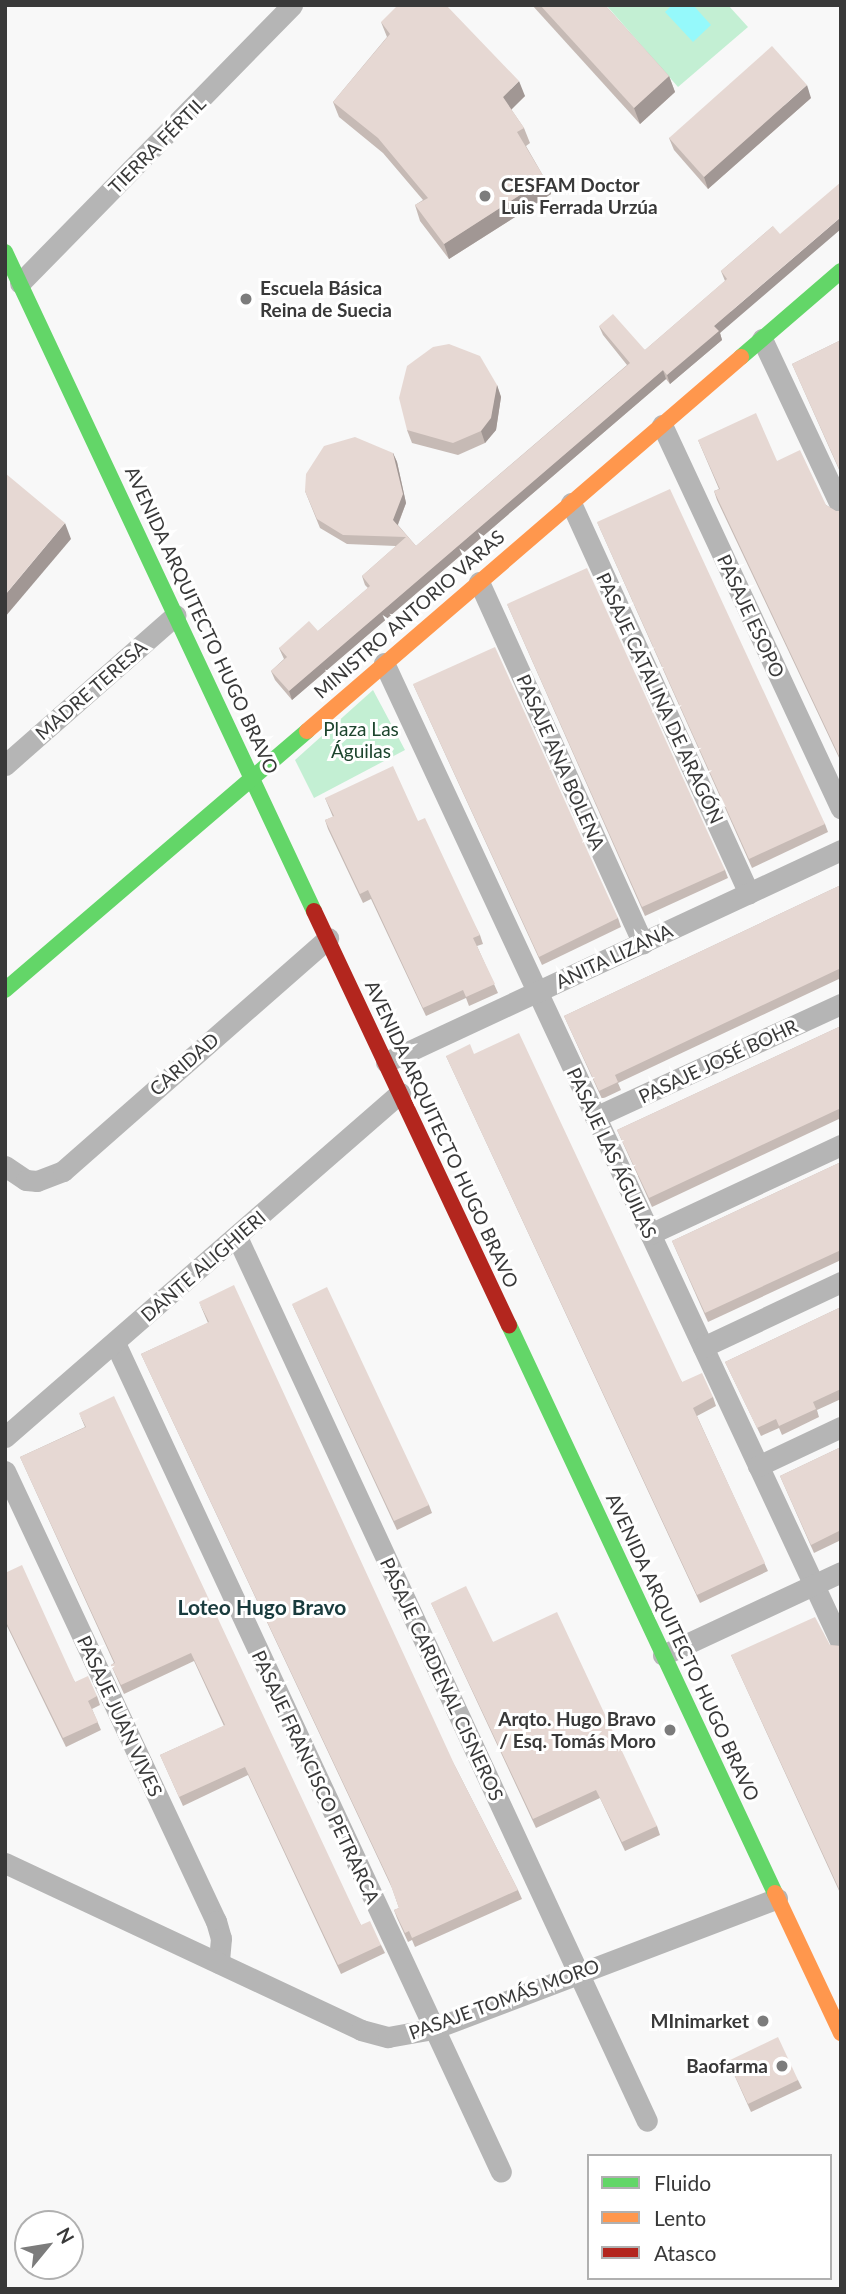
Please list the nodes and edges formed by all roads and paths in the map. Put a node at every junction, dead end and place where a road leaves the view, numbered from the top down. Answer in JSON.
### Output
{"nodes":[{"id":1,"x":292,"y":5,"type":"edge"},
{"id":2,"x":5,"y":251,"type":"edge"},
{"id":3,"x":841,"y":271,"type":"edge"},
{"id":4,"x":20,"y":283,"type":"junction"},
{"id":5,"x":762,"y":339,"type":"junction"},
{"id":6,"x":662,"y":425,"type":"junction"},
{"id":7,"x":571,"y":503,"type":"junction"},
{"id":8,"x":841,"y":507,"type":"edge"},
{"id":9,"x":479,"y":582,"type":"junction"},
{"id":10,"x":176,"y":615,"type":"junction"},
{"id":11,"x":384,"y":663,"type":"junction"},
{"id":12,"x":5,"y":765,"type":"edge"},
{"id":13,"x":252,"y":777,"type":"junction"},
{"id":14,"x":841,"y":808,"type":"edge"},
{"id":15,"x":841,"y":850,"type":"edge"},
{"id":16,"x":749,"y":893,"type":"junction"},
{"id":17,"x":328,"y":938,"type":"junction"},
{"id":18,"x":643,"y":943,"type":"junction"},
{"id":19,"x":5,"y":990,"type":"edge"},
{"id":20,"x":537,"y":992,"type":"junction"},
{"id":21,"x":841,"y":1004,"type":"edge"},
{"id":22,"x":386,"y":1062,"type":"junction"},
{"id":23,"x":400,"y":1093,"type":"junction"},
{"id":24,"x":595,"y":1117,"type":"junction"},
{"id":25,"x":841,"y":1145,"type":"edge"},
{"id":26,"x":5,"y":1166,"type":"edge"},
{"id":27,"x":650,"y":1234,"type":"junction"},
{"id":28,"x":237,"y":1237,"type":"junction"},
{"id":29,"x":841,"y":1282,"type":"edge"},
{"id":30,"x":115,"y":1343,"type":"junction"},
{"id":31,"x":703,"y":1347,"type":"junction"},
{"id":32,"x":841,"y":1427,"type":"edge"},
{"id":33,"x":5,"y":1437,"type":"edge"},
{"id":34,"x":758,"y":1466,"type":"junction"},
{"id":35,"x":5,"y":1471,"type":"edge"},
{"id":36,"x":841,"y":1572,"type":"edge"},
{"id":37,"x":813,"y":1585,"type":"junction"},
{"id":38,"x":841,"y":1643,"type":"edge"},
{"id":39,"x":663,"y":1655,"type":"junction"},
{"id":40,"x":5,"y":1863,"type":"edge"},
{"id":41,"x":777,"y":1898,"type":"junction"},
{"id":42,"x":219,"y":1964,"type":"junction"},
{"id":43,"x":578,"y":1973,"type":"junction"},
{"id":44,"x":433,"y":2029,"type":"junction"},
{"id":45,"x":841,"y":2034,"type":"edge"},
{"id":46,"x":647,"y":2121,"type":"dead end"},
{"id":47,"x":501,"y":2172,"type":"dead end"}],
"edges":[{"from":1,"to":4,"type":"street","name":"TIERRA FÉRTIL"},
{"from":2,"to":4,"type":"street","name":"AVENIDA ARQUITECTO HUGO BRAVO"},
{"from":3,"to":5,"type":"street","name":"MINISTRO ANTORIO VARAS"},
{"from":4,"to":10,"type":"street","name":"AVENIDA ARQUITECTO HUGO BRAVO"},
{"from":5,"to":6,"type":"street","name":"MINISTRO ANTORIO VARAS"},
{"from":5,"to":8,"type":"street"},
{"from":6,"to":7,"type":"street","name":"MINISTRO ANTORIO VARAS"},
{"from":6,"to":14,"type":"street","name":"PASAJE ESOPO"},
{"from":7,"to":9,"type":"street","name":"MINISTRO ANTORIO VARAS"},
{"from":7,"to":16,"type":"street","name":"PASAJE CATALINA DE ARAGÓN"},
{"from":9,"to":11,"type":"street","name":"MINISTRO ANTORIO VARAS"},
{"from":9,"to":18,"type":"street","name":"PASAJE ANA BOLENA"},
{"from":10,"to":12,"type":"street","name":"MADRE TERESA"},
{"from":10,"to":13,"type":"street","name":"AVENIDA ARQUITECTO HUGO BRAVO"},
{"from":11,"to":13,"type":"street","name":"MINISTRO ANTORIO VARAS"},
{"from":11,"to":20,"type":"street","name":"PASAJE LAS ÁGUILAS"},
{"from":13,"to":17,"type":"street","name":"AVENIDA ARQUITECTO HUGO BRAVO"},
{"from":13,"to":19,"type":"street","name":"MINISTRO ANTORIO VARAS"},
{"from":15,"to":16,"type":"street","name":"ANITA LIZANA"},
{"from":16,"to":18,"type":"street","name":"ANITA LIZANA"},
{"from":17,"to":22,"type":"street","name":"AVENIDA ARQUITECTO HUGO BRAVO"},
{"from":17,"to":26,"type":"street","name":"CARIDAD"},
{"from":18,"to":20,"type":"street","name":"ANITA LIZANA"},
{"from":20,"to":22,"type":"street","name":"ANITA LIZANA"},
{"from":20,"to":24,"type":"street","name":"PASAJE LAS ÁGUILAS"},
{"from":21,"to":24,"type":"street","name":"PASAJE JOSÉ BOHR"},
{"from":22,"to":23,"type":"street","name":"AVENIDA ARQUITECTO HUGO BRAVO"},
{"from":23,"to":28,"type":"street","name":"DANTE ALIGHIERI"},
{"from":23,"to":39,"type":"street","name":"AVENIDA ARQUITECTO HUGO BRAVO"},
{"from":24,"to":27,"type":"street","name":"PASAJE LAS ÁGUILAS"},
{"from":25,"to":27,"type":"street"},
{"from":27,"to":31,"type":"street","name":"PASAJE LAS ÁGUILAS"},
{"from":28,"to":30,"type":"street","name":"DANTE ALIGHIERI"},
{"from":28,"to":43,"type":"street","name":"PASAJE CARDENAL CISNEROS"},
{"from":29,"to":31,"type":"street"},
{"from":30,"to":33,"type":"street","name":"DANTE ALIGHIERI"},
{"from":30,"to":44,"type":"street","name":"PASAJE FRANCISCO PETRARCA"},
{"from":31,"to":34,"type":"street","name":"PASAJE LAS ÁGUILAS"},
{"from":32,"to":34,"type":"street"},
{"from":34,"to":37,"type":"street","name":"PASAJE LAS ÁGUILAS"},
{"from":35,"to":42,"type":"street","name":"PASAJE JUAN VIVES"},
{"from":36,"to":37,"type":"street"},
{"from":37,"to":38,"type":"street","name":"PASAJE LAS ÁGUILAS"},
{"from":37,"to":39,"type":"street"},
{"from":39,"to":41,"type":"street","name":"AVENIDA ARQUITECTO HUGO BRAVO"},
{"from":40,"to":42,"type":"street","name":"PASAJE TOMÁS MORO"},
{"from":41,"to":43,"type":"street","name":"PASAJE TOMÁS MORO"},
{"from":41,"to":45,"type":"street","name":"AVENIDA ARQUITECTO HUGO BRAVO"},
{"from":42,"to":44,"type":"street","name":"PASAJE TOMÁS MORO"},
{"from":43,"to":44,"type":"street","name":"PASAJE TOMÁS MORO"},
{"from":43,"to":46,"type":"street","name":"PASAJE CARDENAL CISNEROS"},
{"from":44,"to":47,"type":"street","name":"PASAJE FRANCISCO PETRARCA"}]}
